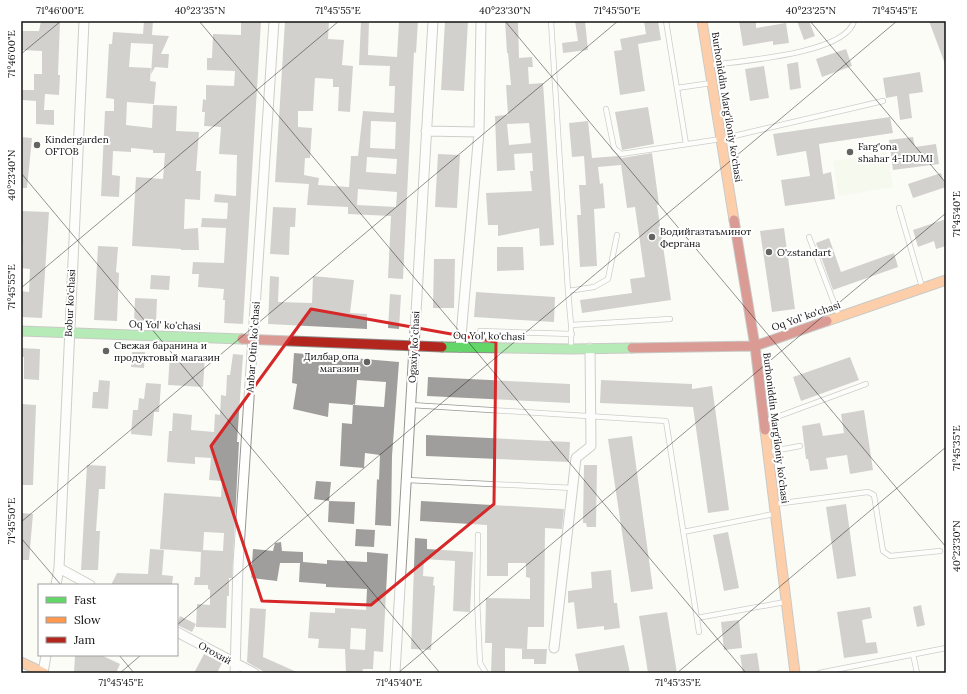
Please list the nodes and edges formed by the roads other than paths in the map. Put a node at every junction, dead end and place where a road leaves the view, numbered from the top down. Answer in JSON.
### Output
{"nodes":[{"id":1,"x":84,"y":21,"type":"edge"},
{"id":2,"x":274,"y":21,"type":"edge"},
{"id":3,"x":433,"y":21,"type":"edge"},
{"id":4,"x":481,"y":21,"type":"edge"},
{"id":5,"x":551,"y":21,"type":"edge"},
{"id":6,"x":666,"y":21,"type":"edge"},
{"id":7,"x":702,"y":21,"type":"edge"},
{"id":8,"x":854,"y":21,"type":"edge"},
{"id":9,"x":710,"y":65,"type":"junction"},
{"id":10,"x":712,"y":82,"type":"junction"},
{"id":11,"x":677,"y":88,"type":"junction"},
{"id":12,"x":884,"y":101,"type":"dead end"},
{"id":13,"x":606,"y":109,"type":"dead end"},
{"id":14,"x":426,"y":131,"type":"junction"},
{"id":15,"x":479,"y":132,"type":"junction"},
{"id":16,"x":721,"y":139,"type":"junction"},
{"id":17,"x":686,"y":144,"type":"junction"},
{"id":18,"x":899,"y":208,"type":"dead end"},
{"id":19,"x":617,"y":235,"type":"dead end"},
{"id":20,"x":809,"y":237,"type":"dead end"},
{"id":21,"x":946,"y":280,"type":"edge"},
{"id":22,"x":922,"y":288,"type":"junction"},
{"id":23,"x":568,"y":291,"type":"junction"},
{"id":24,"x":840,"y":316,"type":"junction"},
{"id":25,"x":670,"y":319,"type":"dead end"},
{"id":26,"x":571,"y":324,"type":"junction"},
{"id":27,"x":21,"y":331,"type":"edge"},
{"id":28,"x":480,"y":331,"type":"dead end"},
{"id":29,"x":69,"y":332,"type":"junction"},
{"id":30,"x":572,"y":334,"type":"junction"},
{"id":31,"x":254,"y":339,"type":"junction"},
{"id":32,"x":414,"y":346,"type":"junction"},
{"id":33,"x":755,"y":346,"type":"junction"},
{"id":34,"x":460,"y":347,"type":"junction"},
{"id":35,"x":590,"y":348,"type":"junction"},
{"id":36,"x":571,"y":349,"type":"junction"},
{"id":37,"x":866,"y":384,"type":"dead end"},
{"id":38,"x":411,"y":405,"type":"junction"},
{"id":39,"x":591,"y":416,"type":"junction"},
{"id":40,"x":764,"y":422,"type":"junction"},
{"id":41,"x":800,"y":446,"type":"dead end"},
{"id":42,"x":768,"y":452,"type":"junction"},
{"id":43,"x":407,"y":480,"type":"junction"},
{"id":44,"x":573,"y":488,"type":"junction"},
{"id":45,"x":775,"y":509,"type":"junction"},
{"id":46,"x":683,"y":532,"type":"junction"},
{"id":47,"x":478,"y":535,"type":"dead end"},
{"id":48,"x":940,"y":551,"type":"dead end"},
{"id":49,"x":59,"y":568,"type":"junction"},
{"id":50,"x":56,"y":584,"type":"edge"},
{"id":51,"x":88,"y":584,"type":"edge"},
{"id":52,"x":787,"y":602,"type":"junction"},
{"id":53,"x":697,"y":618,"type":"junction"},
{"id":54,"x":699,"y":632,"type":"dead end"},
{"id":55,"x":178,"y":633,"type":"edge"},
{"id":56,"x":554,"y":648,"type":"dead end"},
{"id":57,"x":946,"y":648,"type":"edge"},
{"id":58,"x":913,"y":654,"type":"junction"},
{"id":59,"x":46,"y":656,"type":"edge"},
{"id":60,"x":21,"y":662,"type":"edge"},
{"id":61,"x":236,"y":669,"type":"edge"},
{"id":62,"x":44,"y":673,"type":"edge"},
{"id":63,"x":254,"y":673,"type":"edge"},
{"id":64,"x":396,"y":673,"type":"edge"},
{"id":65,"x":486,"y":673,"type":"edge"},
{"id":66,"x":796,"y":673,"type":"edge"},
{"id":67,"x":819,"y":673,"type":"edge"},
{"id":68,"x":918,"y":673,"type":"edge"}],
"edges":[{"from":1,"to":29,"type":"street","name":"Bobur ko'chasi"},
{"from":2,"to":31,"type":"street","name":"Anbar Otin koʻchasi"},
{"from":3,"to":14,"type":"street","name":"Ogaxiy koʻchasi"},
{"from":4,"to":15,"type":"street"},
{"from":5,"to":23,"type":"lane"},
{"from":6,"to":11,"type":"lane"},
{"from":7,"to":9,"type":"main road","name":"Burhoniddin Marg'iloniy ko'chasi"},
{"from":8,"to":9,"type":"lane"},
{"from":9,"to":10,"type":"main road","name":"Burhoniddin Marg'iloniy ko'chasi"},
{"from":10,"to":11,"type":"lane"},
{"from":10,"to":16,"type":"main road","name":"Burhoniddin Marg'iloniy ko'chasi"},
{"from":11,"to":17,"type":"lane"},
{"from":12,"to":16,"type":"lane"},
{"from":13,"to":17,"type":"lane"},
{"from":14,"to":15,"type":"street"},
{"from":14,"to":32,"type":"street","name":"Ogaxiy koʻchasi"},
{"from":15,"to":34,"type":"street"},
{"from":16,"to":17,"type":"lane"},
{"from":16,"to":33,"type":"main road","name":"Burhoniddin Marg'iloniy ko'chasi"},
{"from":18,"to":22,"type":"lane"},
{"from":19,"to":23,"type":"lane"},
{"from":20,"to":24,"type":"lane"},
{"from":21,"to":22,"type":"main road","name":"Oq Yol' ko'chasi"},
{"from":22,"to":24,"type":"main road","name":"Oq Yol' ko'chasi"},
{"from":23,"to":26,"type":"lane"},
{"from":24,"to":33,"type":"main road","name":"Oq Yol' ko'chasi"},
{"from":25,"to":26,"type":"lane"},
{"from":26,"to":30,"type":"lane"},
{"from":27,"to":29,"type":"main road","name":"Oq Yol' ko'chasi"},
{"from":28,"to":30,"type":"lane"},
{"from":29,"to":31,"type":"main road","name":"Oq Yol' ko'chasi"},
{"from":29,"to":49,"type":"street","name":"Bobur ko'chasi"},
{"from":30,"to":36,"type":"lane"},
{"from":31,"to":32,"type":"main road","name":"Oq Yol' ko'chasi"},
{"from":31,"to":61,"type":"street","name":"Anbar Otin koʻchasi"},
{"from":32,"to":34,"type":"main road","name":"Oq Yol' ko'chasi"},
{"from":32,"to":38,"type":"street","name":"Ogaxiy koʻchasi"},
{"from":33,"to":35,"type":"main road","name":"Oq Yol' ko'chasi"},
{"from":33,"to":40,"type":"main road","name":"Burhoniddin Marg'iloniy ko'chasi"},
{"from":34,"to":36,"type":"main road","name":"Oq Yol' ko'chasi"},
{"from":35,"to":36,"type":"main road","name":"Oq Yol' ko'chasi"},
{"from":35,"to":39,"type":"street"},
{"from":37,"to":40,"type":"lane"},
{"from":38,"to":39,"type":"lane"},
{"from":38,"to":43,"type":"street","name":"Ogaxiy koʻchasi"},
{"from":39,"to":44,"type":"street"},
{"from":39,"to":46,"type":"lane"},
{"from":40,"to":42,"type":"main road","name":"Burhoniddin Marg'iloniy ko'chasi"},
{"from":41,"to":42,"type":"lane"},
{"from":42,"to":45,"type":"main road","name":"Burhoniddin Marg'iloniy ko'chasi"},
{"from":43,"to":44,"type":"lane"},
{"from":43,"to":64,"type":"street","name":"Ogaxiy koʻchasi"},
{"from":44,"to":56,"type":"street"},
{"from":45,"to":46,"type":"lane"},
{"from":45,"to":48,"type":"lane"},
{"from":45,"to":52,"type":"main road","name":"Burhoniddin Marg'iloniy ko'chasi"},
{"from":46,"to":53,"type":"lane"},
{"from":47,"to":65,"type":"lane"},
{"from":49,"to":50,"type":"street","name":"Bobur ko'chasi"},
{"from":49,"to":51,"type":"street"},
{"from":52,"to":53,"type":"lane"},
{"from":52,"to":66,"type":"main road","name":"Burhoniddin Marg'iloniy ko'chasi"},
{"from":53,"to":54,"type":"lane"},
{"from":55,"to":61,"type":"street","name":"Огохий"},
{"from":57,"to":58,"type":"lane"},
{"from":58,"to":67,"type":"lane"},
{"from":58,"to":68,"type":"lane"},
{"from":59,"to":62,"type":"street"},
{"from":60,"to":62,"type":"main road"},
{"from":61,"to":63,"type":"street","name":"Огохий"}]}
